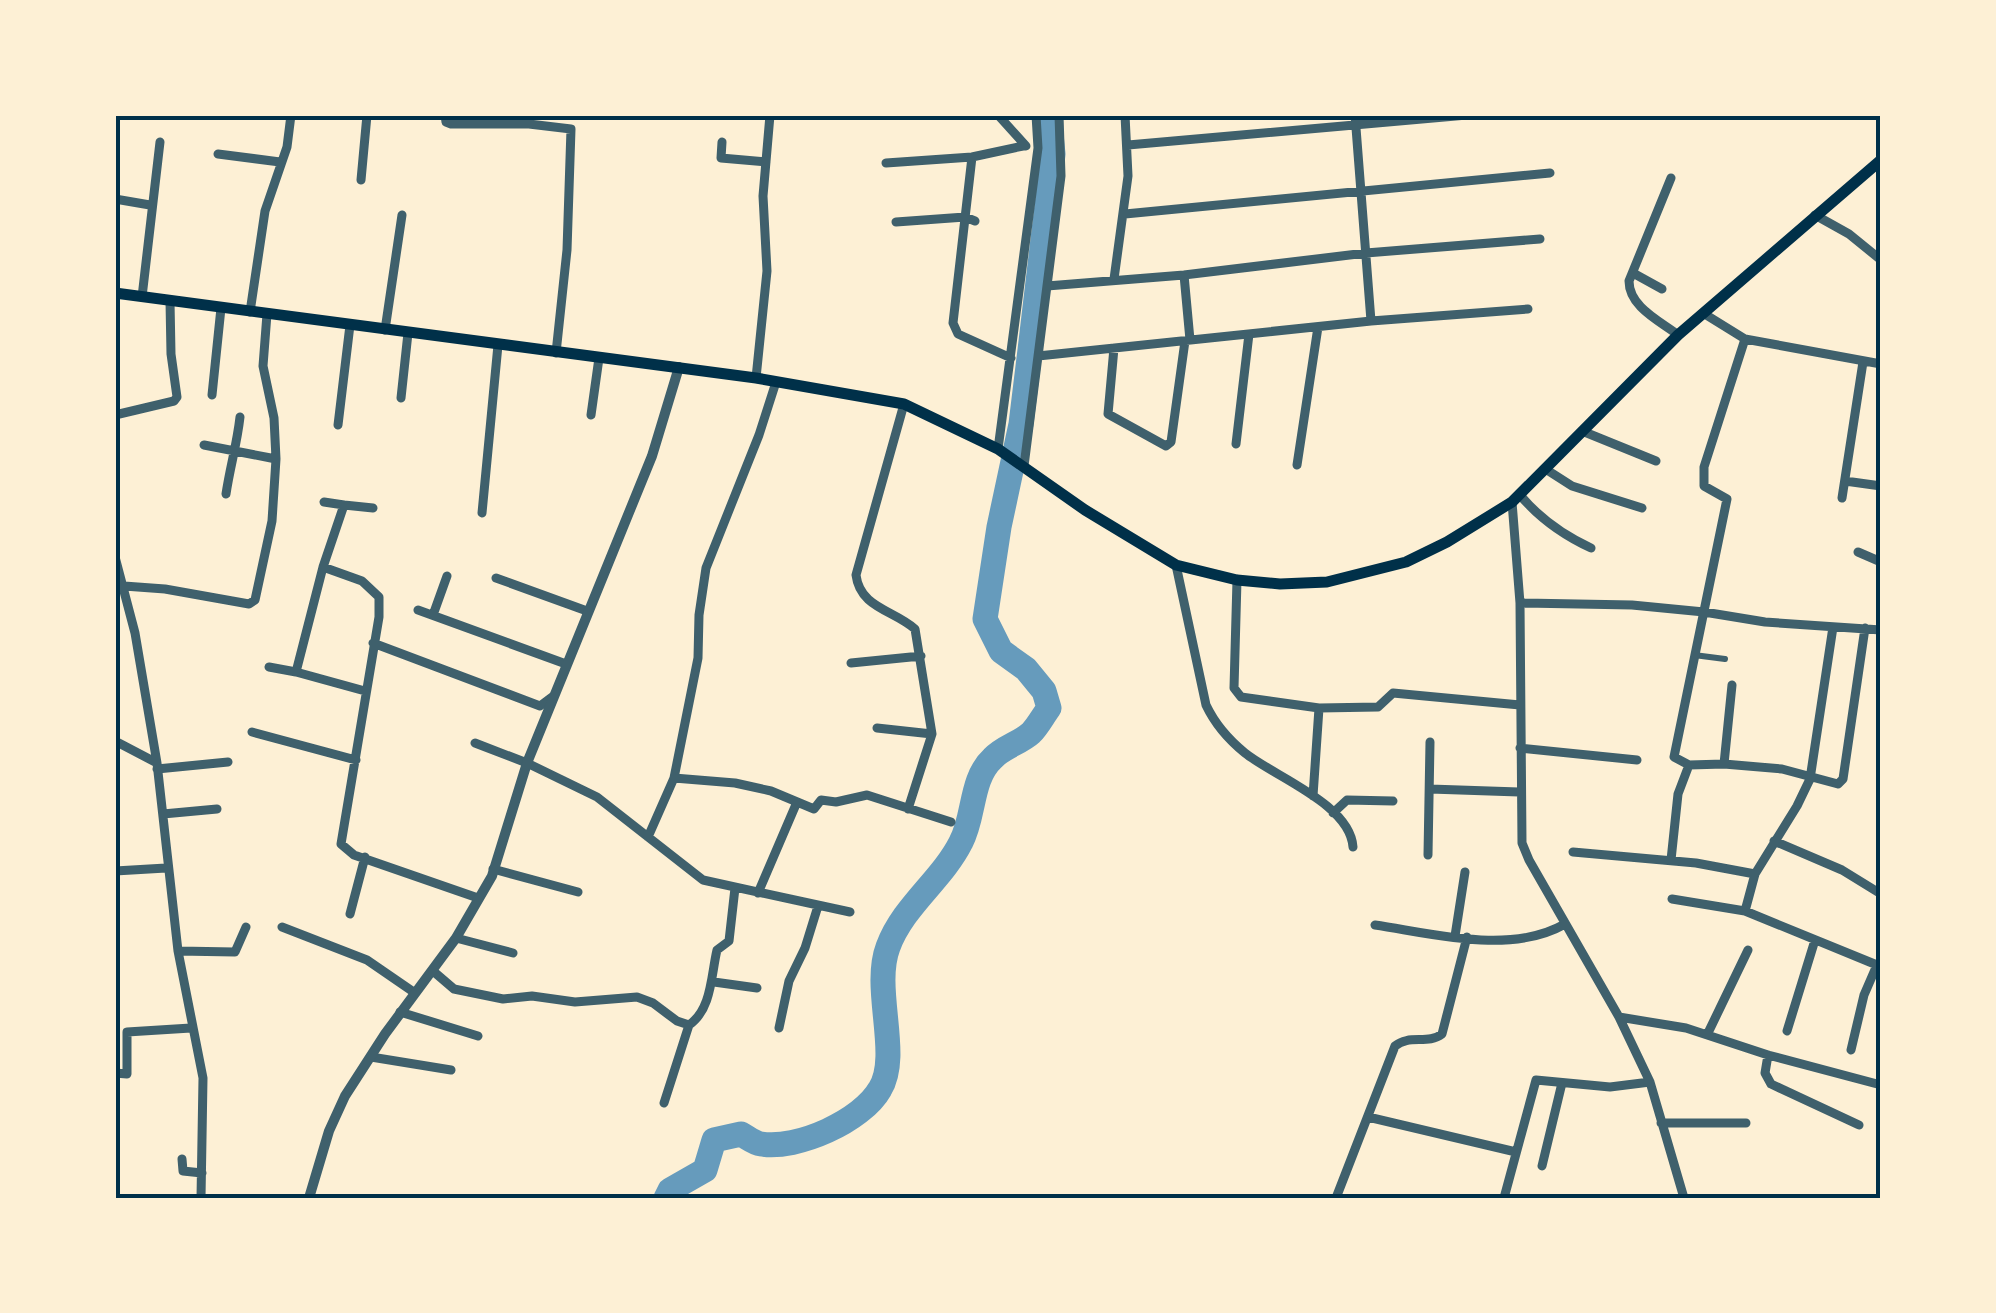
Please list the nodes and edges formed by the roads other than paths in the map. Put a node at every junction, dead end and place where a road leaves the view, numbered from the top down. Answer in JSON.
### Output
{"nodes":[{"id":1,"x":291,"y":115,"type":"edge"},
{"id":2,"x":368,"y":115,"type":"edge"},
{"id":3,"x":446,"y":115,"type":"edge"},
{"id":4,"x":770,"y":115,"type":"edge"},
{"id":5,"x":998,"y":115,"type":"edge"},
{"id":6,"x":1036,"y":115,"type":"edge"},
{"id":7,"x":1060,"y":115,"type":"edge"},
{"id":8,"x":1124,"y":115,"type":"edge"},
{"id":9,"x":1355,"y":115,"type":"edge"},
{"id":10,"x":1467,"y":115,"type":"edge"},
{"id":11,"x":527,"y":119,"type":"edge"},
{"id":12,"x":1356,"y":127,"type":"junction"},
{"id":13,"x":160,"y":142,"type":"dead end"},
{"id":14,"x":722,"y":142,"type":"dead end"},
{"id":15,"x":1128,"y":145,"type":"junction"},
{"id":16,"x":1022,"y":146,"type":"junction"},
{"id":17,"x":1038,"y":148,"type":"junction"},
{"id":18,"x":218,"y":154,"type":"dead end"},
{"id":19,"x":972,"y":157,"type":"junction"},
{"id":20,"x":280,"y":162,"type":"junction"},
{"id":21,"x":766,"y":162,"type":"junction"},
{"id":22,"x":886,"y":163,"type":"dead end"},
{"id":23,"x":1880,"y":163,"type":"edge"},
{"id":24,"x":1550,"y":173,"type":"dead end"},
{"id":25,"x":1671,"y":178,"type":"dead end"},
{"id":26,"x":361,"y":180,"type":"dead end"},
{"id":27,"x":1361,"y":189,"type":"junction"},
{"id":28,"x":115,"y":199,"type":"edge"},
{"id":29,"x":150,"y":205,"type":"junction"},
{"id":30,"x":1125,"y":214,"type":"junction"},
{"id":31,"x":402,"y":215,"type":"dead end"},
{"id":32,"x":1815,"y":215,"type":"junction"},
{"id":33,"x":970,"y":219,"type":"junction"},
{"id":34,"x":896,"y":222,"type":"dead end"},
{"id":35,"x":1540,"y":239,"type":"dead end"},
{"id":36,"x":1366,"y":253,"type":"junction"},
{"id":37,"x":1881,"y":260,"type":"edge"},
{"id":38,"x":1633,"y":273,"type":"junction"},
{"id":39,"x":1184,"y":275,"type":"junction"},
{"id":40,"x":1114,"y":279,"type":"junction"},
{"id":41,"x":1047,"y":286,"type":"junction"},
{"id":42,"x":1662,"y":289,"type":"dead end"},
{"id":43,"x":115,"y":293,"type":"edge"},
{"id":44,"x":142,"y":297,"type":"junction"},
{"id":45,"x":170,"y":301,"type":"junction"},
{"id":46,"x":221,"y":308,"type":"junction"},
{"id":47,"x":1528,"y":309,"type":"dead end"},
{"id":48,"x":250,"y":312,"type":"junction"},
{"id":49,"x":1703,"y":313,"type":"junction"},
{"id":50,"x":267,"y":314,"type":"junction"},
{"id":51,"x":1371,"y":321,"type":"junction"},
{"id":52,"x":350,"y":325,"type":"junction"},
{"id":53,"x":1318,"y":327,"type":"junction"},
{"id":54,"x":385,"y":330,"type":"junction"},
{"id":55,"x":408,"y":333,"type":"junction"},
{"id":56,"x":1249,"y":334,"type":"junction"},
{"id":57,"x":1678,"y":335,"type":"junction"},
{"id":58,"x":1187,"y":340,"type":"junction"},
{"id":59,"x":1745,"y":340,"type":"junction"},
{"id":60,"x":498,"y":345,"type":"junction"},
{"id":61,"x":1114,"y":348,"type":"junction"},
{"id":62,"x":556,"y":353,"type":"junction"},
{"id":63,"x":1038,"y":356,"type":"junction"},
{"id":64,"x":599,"y":358,"type":"junction"},
{"id":65,"x":1011,"y":358,"type":"junction"},
{"id":66,"x":1863,"y":362,"type":"junction"},
{"id":67,"x":1881,"y":364,"type":"edge"},
{"id":68,"x":679,"y":368,"type":"junction"},
{"id":69,"x":756,"y":378,"type":"junction"},
{"id":70,"x":776,"y":382,"type":"junction"},
{"id":71,"x":212,"y":395,"type":"dead end"},
{"id":72,"x":401,"y":398,"type":"dead end"},
{"id":73,"x":904,"y":404,"type":"junction"},
{"id":74,"x":115,"y":415,"type":"edge"},
{"id":75,"x":591,"y":415,"type":"dead end"},
{"id":76,"x":240,"y":417,"type":"dead end"},
{"id":77,"x":338,"y":425,"type":"dead end"},
{"id":78,"x":1582,"y":431,"type":"junction"},
{"id":79,"x":1236,"y":444,"type":"dead end"},
{"id":80,"x":204,"y":445,"type":"dead end"},
{"id":81,"x":1002,"y":452,"type":"junction"},
{"id":82,"x":236,"y":453,"type":"junction"},
{"id":83,"x":276,"y":459,"type":"junction"},
{"id":84,"x":1656,"y":461,"type":"dead end"},
{"id":85,"x":1297,"y":464,"type":"dead end"},
{"id":86,"x":1022,"y":465,"type":"junction"},
{"id":87,"x":1547,"y":470,"type":"junction"},
{"id":88,"x":1845,"y":480,"type":"junction"},
{"id":89,"x":1881,"y":486,"type":"edge"},
{"id":90,"x":226,"y":494,"type":"dead end"},
{"id":91,"x":1516,"y":498,"type":"junction"},
{"id":92,"x":1842,"y":498,"type":"dead end"},
{"id":93,"x":324,"y":502,"type":"dead end"},
{"id":94,"x":344,"y":505,"type":"junction"},
{"id":95,"x":373,"y":508,"type":"dead end"},
{"id":96,"x":1642,"y":508,"type":"dead end"},
{"id":97,"x":482,"y":513,"type":"dead end"},
{"id":98,"x":1591,"y":548,"type":"dead end"},
{"id":99,"x":1858,"y":552,"type":"dead end"},
{"id":100,"x":115,"y":557,"type":"edge"},
{"id":101,"x":1881,"y":562,"type":"edge"},
{"id":102,"x":1176,"y":565,"type":"junction"},
{"id":103,"x":323,"y":567,"type":"junction"},
{"id":104,"x":447,"y":576,"type":"dead end"},
{"id":105,"x":496,"y":578,"type":"dead end"},
{"id":106,"x":1237,"y":580,"type":"junction"},
{"id":107,"x":124,"y":586,"type":"junction"},
{"id":108,"x":1520,"y":603,"type":"junction"},
{"id":109,"x":418,"y":610,"type":"dead end"},
{"id":110,"x":587,"y":611,"type":"junction"},
{"id":111,"x":1704,"y":612,"type":"junction"},
{"id":112,"x":433,"y":615,"type":"junction"},
{"id":113,"x":1833,"y":627,"type":"junction"},
{"id":114,"x":1865,"y":628,"type":"junction"},
{"id":115,"x":1881,"y":630,"type":"edge"},
{"id":116,"x":373,"y":643,"type":"junction"},
{"id":117,"x":921,"y":656,"type":"junction"},
{"id":118,"x":1694,"y":656,"type":"junction"},
{"id":119,"x":1725,"y":659,"type":"dead end"},
{"id":120,"x":851,"y":663,"type":"dead end"},
{"id":121,"x":566,"y":664,"type":"junction"},
{"id":122,"x":270,"y":667,"type":"dead end"},
{"id":123,"x":296,"y":672,"type":"junction"},
{"id":124,"x":1732,"y":685,"type":"dead end"},
{"id":125,"x":365,"y":691,"type":"junction"},
{"id":126,"x":552,"y":697,"type":"junction"},
{"id":127,"x":1520,"y":706,"type":"junction"},
{"id":128,"x":1319,"y":708,"type":"junction"},
{"id":129,"x":877,"y":728,"type":"dead end"},
{"id":130,"x":252,"y":732,"type":"dead end"},
{"id":131,"x":932,"y":734,"type":"junction"},
{"id":132,"x":115,"y":742,"type":"edge"},
{"id":133,"x":1430,"y":742,"type":"dead end"},
{"id":134,"x":475,"y":743,"type":"dead end"},
{"id":135,"x":1520,"y":748,"type":"junction"},
{"id":136,"x":356,"y":760,"type":"junction"},
{"id":137,"x":1636,"y":760,"type":"dead end"},
{"id":138,"x":228,"y":762,"type":"dead end"},
{"id":139,"x":526,"y":762,"type":"junction"},
{"id":140,"x":1724,"y":764,"type":"junction"},
{"id":141,"x":1689,"y":765,"type":"junction"},
{"id":142,"x":157,"y":766,"type":"junction"},
{"id":143,"x":674,"y":778,"type":"junction"},
{"id":144,"x":1810,"y":779,"type":"junction"},
{"id":145,"x":1430,"y":789,"type":"junction"},
{"id":146,"x":1520,"y":792,"type":"junction"},
{"id":147,"x":1313,"y":796,"type":"junction"},
{"id":148,"x":1393,"y":801,"type":"dead end"},
{"id":149,"x":798,"y":802,"type":"junction"},
{"id":150,"x":217,"y":809,"type":"dead end"},
{"id":151,"x":908,"y":810,"type":"junction"},
{"id":152,"x":1333,"y":813,"type":"junction"},
{"id":153,"x":162,"y":814,"type":"junction"},
{"id":154,"x":951,"y":822,"type":"dead end"},
{"id":155,"x":648,"y":836,"type":"junction"},
{"id":156,"x":1774,"y":841,"type":"junction"},
{"id":157,"x":1354,"y":847,"type":"dead end"},
{"id":158,"x":1573,"y":852,"type":"dead end"},
{"id":159,"x":1428,"y":855,"type":"dead end"},
{"id":160,"x":365,"y":857,"type":"junction"},
{"id":161,"x":1671,"y":860,"type":"junction"},
{"id":162,"x":166,"y":868,"type":"junction"},
{"id":163,"x":493,"y":869,"type":"junction"},
{"id":164,"x":115,"y":870,"type":"edge"},
{"id":165,"x":1466,"y":872,"type":"dead end"},
{"id":166,"x":1755,"y":874,"type":"junction"},
{"id":167,"x":735,"y":888,"type":"junction"},
{"id":168,"x":578,"y":892,"type":"dead end"},
{"id":169,"x":758,"y":893,"type":"junction"},
{"id":170,"x":1881,"y":894,"type":"edge"},
{"id":171,"x":478,"y":898,"type":"junction"},
{"id":172,"x":1672,"y":899,"type":"dead end"},
{"id":173,"x":818,"y":906,"type":"junction"},
{"id":174,"x":1745,"y":911,"type":"junction"},
{"id":175,"x":850,"y":912,"type":"dead end"},
{"id":176,"x":350,"y":914,"type":"dead end"},
{"id":177,"x":1566,"y":924,"type":"junction"},
{"id":178,"x":1375,"y":925,"type":"dead end"},
{"id":179,"x":246,"y":927,"type":"dead end"},
{"id":180,"x":282,"y":927,"type":"dead end"},
{"id":181,"x":1455,"y":936,"type":"junction"},
{"id":182,"x":1466,"y":937,"type":"junction"},
{"id":183,"x":456,"y":938,"type":"junction"},
{"id":184,"x":1815,"y":940,"type":"junction"},
{"id":185,"x":1748,"y":950,"type":"dead end"},
{"id":186,"x":178,"y":951,"type":"junction"},
{"id":187,"x":513,"y":953,"type":"dead end"},
{"id":188,"x":433,"y":971,"type":"junction"},
{"id":189,"x":714,"y":982,"type":"junction"},
{"id":190,"x":757,"y":988,"type":"dead end"},
{"id":191,"x":414,"y":992,"type":"junction"},
{"id":192,"x":400,"y":1012,"type":"junction"},
{"id":193,"x":1619,"y":1017,"type":"junction"},
{"id":194,"x":689,"y":1025,"type":"junction"},
{"id":195,"x":191,"y":1028,"type":"junction"},
{"id":196,"x":779,"y":1028,"type":"dead end"},
{"id":197,"x":1787,"y":1031,"type":"dead end"},
{"id":198,"x":1707,"y":1035,"type":"junction"},
{"id":199,"x":478,"y":1036,"type":"dead end"},
{"id":200,"x":1851,"y":1050,"type":"dead end"},
{"id":201,"x":1768,"y":1056,"type":"junction"},
{"id":202,"x":371,"y":1057,"type":"junction"},
{"id":203,"x":451,"y":1070,"type":"dead end"},
{"id":204,"x":115,"y":1073,"type":"edge"},
{"id":205,"x":1650,"y":1082,"type":"junction"},
{"id":206,"x":1562,"y":1083,"type":"junction"},
{"id":207,"x":1881,"y":1084,"type":"edge"},
{"id":208,"x":664,"y":1103,"type":"dead end"},
{"id":209,"x":1368,"y":1117,"type":"junction"},
{"id":210,"x":1661,"y":1123,"type":"junction"},
{"id":211,"x":1746,"y":1123,"type":"dead end"},
{"id":212,"x":1858,"y":1125,"type":"dead end"},
{"id":213,"x":1516,"y":1152,"type":"junction"},
{"id":214,"x":182,"y":1158,"type":"dead end"},
{"id":215,"x":1542,"y":1166,"type":"dead end"},
{"id":216,"x":202,"y":1174,"type":"junction"},
{"id":217,"x":201,"y":1198,"type":"edge"},
{"id":218,"x":309,"y":1198,"type":"edge"},
{"id":219,"x":1336,"y":1198,"type":"edge"},
{"id":220,"x":1504,"y":1198,"type":"edge"},
{"id":221,"x":1684,"y":1198,"type":"edge"}],
"edges":[{"from":1,"to":20,"type":"street"},
{"from":2,"to":26,"type":"street"},
{"from":3,"to":11,"type":"street"},
{"from":4,"to":21,"type":"street"},
{"from":5,"to":16,"type":"street"},
{"from":6,"to":17,"type":"street"},
{"from":7,"to":41,"type":"street"},
{"from":8,"to":15,"type":"street"},
{"from":9,"to":12,"type":"street"},
{"from":10,"to":12,"type":"street"},
{"from":11,"to":62,"type":"street"},
{"from":12,"to":15,"type":"street"},
{"from":12,"to":27,"type":"street"},
{"from":13,"to":29,"type":"street"},
{"from":14,"to":21,"type":"street"},
{"from":15,"to":30,"type":"street"},
{"from":16,"to":17,"type":"street"},
{"from":16,"to":19,"type":"street"},
{"from":17,"to":65,"type":"street"},
{"from":18,"to":20,"type":"street"},
{"from":19,"to":22,"type":"street"},
{"from":19,"to":33,"type":"street"},
{"from":20,"to":48,"type":"street"},
{"from":21,"to":69,"type":"street"},
{"from":23,"to":32,"type":"main road"},
{"from":24,"to":27,"type":"street"},
{"from":25,"to":38,"type":"street"},
{"from":27,"to":30,"type":"street"},
{"from":27,"to":36,"type":"street"},
{"from":28,"to":29,"type":"street"},
{"from":29,"to":44,"type":"street"},
{"from":30,"to":40,"type":"street"},
{"from":31,"to":54,"type":"street"},
{"from":32,"to":37,"type":"street"},
{"from":32,"to":49,"type":"main road"},
{"from":33,"to":34,"type":"street"},
{"from":33,"to":65,"type":"street"},
{"from":35,"to":36,"type":"street"},
{"from":36,"to":39,"type":"street"},
{"from":36,"to":51,"type":"street"},
{"from":38,"to":42,"type":"street"},
{"from":38,"to":57,"type":"street"},
{"from":39,"to":40,"type":"street"},
{"from":39,"to":58,"type":"street"},
{"from":40,"to":41,"type":"street"},
{"from":41,"to":63,"type":"street"},
{"from":43,"to":44,"type":"main road"},
{"from":44,"to":45,"type":"main road"},
{"from":45,"to":46,"type":"main road"},
{"from":45,"to":74,"type":"street"},
{"from":46,"to":48,"type":"main road"},
{"from":46,"to":71,"type":"street"},
{"from":47,"to":51,"type":"street"},
{"from":48,"to":50,"type":"main road"},
{"from":49,"to":57,"type":"main road"},
{"from":49,"to":59,"type":"street"},
{"from":50,"to":52,"type":"main road"},
{"from":50,"to":83,"type":"street"},
{"from":51,"to":53,"type":"street"},
{"from":52,"to":54,"type":"main road"},
{"from":52,"to":77,"type":"street"},
{"from":53,"to":56,"type":"street"},
{"from":53,"to":85,"type":"street"},
{"from":54,"to":55,"type":"main road"},
{"from":55,"to":60,"type":"main road"},
{"from":55,"to":72,"type":"street"},
{"from":56,"to":58,"type":"street"},
{"from":56,"to":79,"type":"street"},
{"from":57,"to":78,"type":"main road"},
{"from":58,"to":61,"type":"street"},
{"from":58,"to":61,"type":"street"},
{"from":59,"to":66,"type":"street"},
{"from":59,"to":111,"type":"street"},
{"from":60,"to":62,"type":"main road"},
{"from":60,"to":97,"type":"street"},
{"from":61,"to":63,"type":"street"},
{"from":62,"to":64,"type":"main road"},
{"from":63,"to":86,"type":"street"},
{"from":64,"to":68,"type":"main road"},
{"from":64,"to":75,"type":"street"},
{"from":65,"to":81,"type":"street"},
{"from":66,"to":67,"type":"street"},
{"from":66,"to":88,"type":"street"},
{"from":68,"to":69,"type":"main road"},
{"from":68,"to":110,"type":"street"},
{"from":69,"to":70,"type":"main road"},
{"from":70,"to":73,"type":"main road"},
{"from":70,"to":143,"type":"street"},
{"from":73,"to":81,"type":"main road"},
{"from":73,"to":117,"type":"street"},
{"from":76,"to":82,"type":"street"},
{"from":78,"to":84,"type":"street"},
{"from":78,"to":87,"type":"main road"},
{"from":80,"to":82,"type":"street"},
{"from":81,"to":86,"type":"main road"},
{"from":82,"to":83,"type":"street"},
{"from":82,"to":90,"type":"street"},
{"from":83,"to":107,"type":"street"},
{"from":86,"to":102,"type":"main road"},
{"from":87,"to":91,"type":"main road"},
{"from":87,"to":96,"type":"street"},
{"from":88,"to":89,"type":"street"},
{"from":88,"to":92,"type":"street"},
{"from":91,"to":98,"type":"street"},
{"from":91,"to":106,"type":"main road"},
{"from":91,"to":108,"type":"street"},
{"from":93,"to":94,"type":"street"},
{"from":94,"to":95,"type":"street"},
{"from":94,"to":103,"type":"street"},
{"from":99,"to":101,"type":"street"},
{"from":100,"to":107,"type":"street"},
{"from":102,"to":106,"type":"main road"},
{"from":102,"to":147,"type":"street"},
{"from":103,"to":116,"type":"street"},
{"from":103,"to":123,"type":"street"},
{"from":104,"to":112,"type":"street"},
{"from":105,"to":110,"type":"street"},
{"from":106,"to":128,"type":"street"},
{"from":107,"to":142,"type":"street"},
{"from":108,"to":111,"type":"street"},
{"from":108,"to":127,"type":"street"},
{"from":109,"to":112,"type":"street"},
{"from":110,"to":121,"type":"street"},
{"from":111,"to":113,"type":"street"},
{"from":111,"to":118,"type":"street"},
{"from":112,"to":121,"type":"street"},
{"from":113,"to":114,"type":"street"},
{"from":113,"to":144,"type":"street"},
{"from":114,"to":115,"type":"street"},
{"from":114,"to":144,"type":"street"},
{"from":116,"to":125,"type":"street"},
{"from":116,"to":126,"type":"street"},
{"from":117,"to":120,"type":"street"},
{"from":117,"to":131,"type":"street"},
{"from":118,"to":119,"type":"street"},
{"from":118,"to":141,"type":"street"},
{"from":121,"to":126,"type":"street"},
{"from":122,"to":123,"type":"street"},
{"from":123,"to":125,"type":"street"},
{"from":124,"to":140,"type":"street"},
{"from":125,"to":136,"type":"street"},
{"from":126,"to":139,"type":"street"},
{"from":127,"to":128,"type":"street"},
{"from":127,"to":135,"type":"street"},
{"from":128,"to":147,"type":"street"},
{"from":129,"to":131,"type":"street"},
{"from":130,"to":136,"type":"street"},
{"from":131,"to":151,"type":"street"},
{"from":132,"to":142,"type":"street"},
{"from":133,"to":145,"type":"street"},
{"from":134,"to":139,"type":"street"},
{"from":135,"to":137,"type":"street"},
{"from":135,"to":146,"type":"street"},
{"from":136,"to":160,"type":"street"},
{"from":138,"to":142,"type":"street"},
{"from":139,"to":155,"type":"street"},
{"from":139,"to":163,"type":"street"},
{"from":140,"to":141,"type":"street"},
{"from":140,"to":144,"type":"street"},
{"from":141,"to":161,"type":"street"},
{"from":142,"to":153,"type":"street"},
{"from":143,"to":149,"type":"street"},
{"from":143,"to":155,"type":"street"},
{"from":144,"to":156,"type":"street"},
{"from":145,"to":146,"type":"street"},
{"from":145,"to":159,"type":"street"},
{"from":146,"to":177,"type":"street"},
{"from":147,"to":152,"type":"street"},
{"from":148,"to":152,"type":"street"},
{"from":149,"to":151,"type":"street"},
{"from":149,"to":169,"type":"street"},
{"from":150,"to":153,"type":"street"},
{"from":151,"to":154,"type":"street"},
{"from":152,"to":157,"type":"street"},
{"from":153,"to":162,"type":"street"},
{"from":155,"to":167,"type":"street"},
{"from":156,"to":166,"type":"street"},
{"from":156,"to":170,"type":"street"},
{"from":158,"to":161,"type":"street"},
{"from":160,"to":171,"type":"street"},
{"from":160,"to":176,"type":"street"},
{"from":161,"to":166,"type":"street"},
{"from":162,"to":164,"type":"street"},
{"from":162,"to":186,"type":"street"},
{"from":163,"to":168,"type":"street"},
{"from":163,"to":171,"type":"street"},
{"from":165,"to":181,"type":"street"},
{"from":166,"to":174,"type":"street"},
{"from":167,"to":169,"type":"street"},
{"from":167,"to":189,"type":"street"},
{"from":169,"to":173,"type":"street"},
{"from":171,"to":183,"type":"street"},
{"from":172,"to":174,"type":"street"},
{"from":173,"to":175,"type":"street"},
{"from":173,"to":196,"type":"street"},
{"from":174,"to":184,"type":"street"},
{"from":177,"to":182,"type":"street"},
{"from":177,"to":193,"type":"street"},
{"from":178,"to":181,"type":"street"},
{"from":179,"to":186,"type":"street"},
{"from":180,"to":191,"type":"street"},
{"from":181,"to":182,"type":"street"},
{"from":182,"to":209,"type":"street"},
{"from":183,"to":187,"type":"street"},
{"from":183,"to":188,"type":"street"},
{"from":184,"to":197,"type":"street"},
{"from":184,"to":200,"type":"street"},
{"from":185,"to":198,"type":"street"},
{"from":186,"to":195,"type":"street"},
{"from":188,"to":191,"type":"street"},
{"from":188,"to":194,"type":"street"},
{"from":189,"to":190,"type":"street"},
{"from":189,"to":194,"type":"street"},
{"from":191,"to":192,"type":"street"},
{"from":192,"to":199,"type":"street"},
{"from":192,"to":202,"type":"street"},
{"from":193,"to":198,"type":"street"},
{"from":193,"to":205,"type":"street"},
{"from":194,"to":208,"type":"street"},
{"from":195,"to":204,"type":"street"},
{"from":195,"to":216,"type":"street"},
{"from":198,"to":201,"type":"street"},
{"from":201,"to":207,"type":"street"},
{"from":201,"to":212,"type":"street"},
{"from":202,"to":203,"type":"street"},
{"from":202,"to":218,"type":"street"},
{"from":205,"to":206,"type":"street"},
{"from":205,"to":210,"type":"street"},
{"from":206,"to":213,"type":"street"},
{"from":206,"to":215,"type":"street"},
{"from":209,"to":213,"type":"street"},
{"from":209,"to":219,"type":"street"},
{"from":210,"to":211,"type":"street"},
{"from":210,"to":221,"type":"street"},
{"from":213,"to":220,"type":"street"},
{"from":214,"to":216,"type":"street"},
{"from":216,"to":217,"type":"street"}]}
